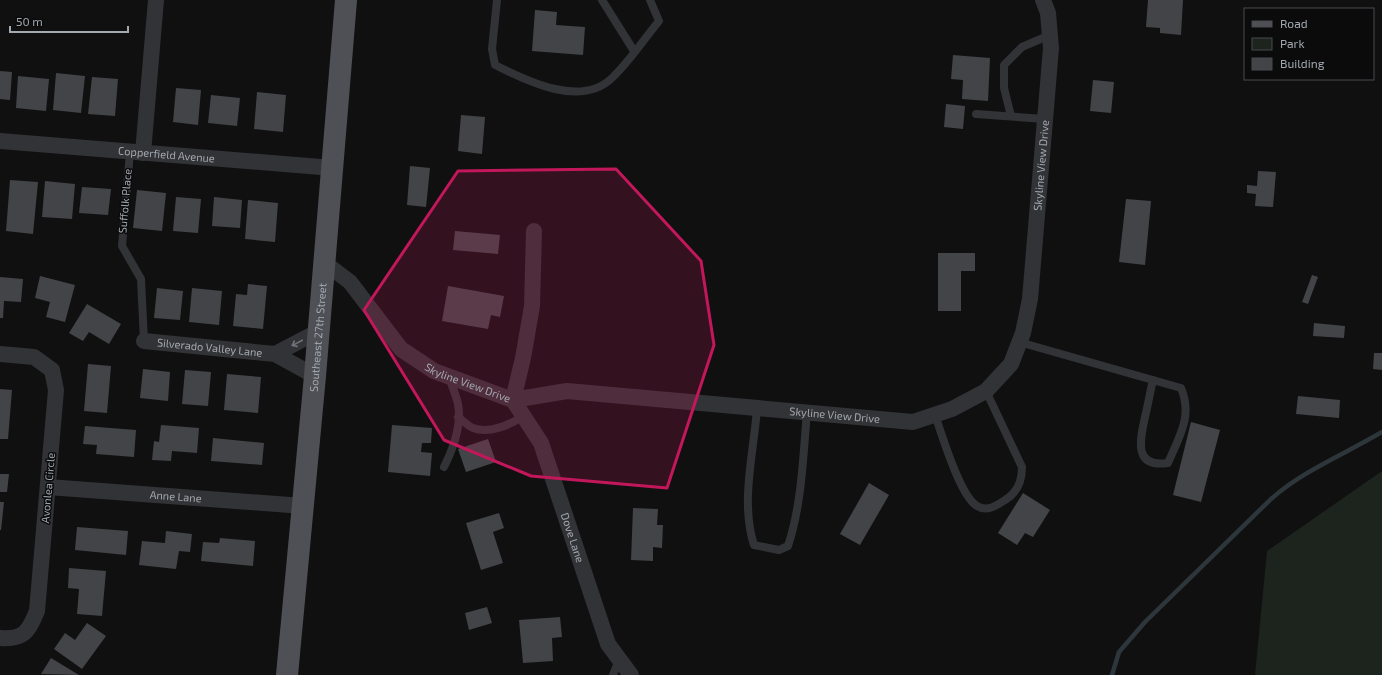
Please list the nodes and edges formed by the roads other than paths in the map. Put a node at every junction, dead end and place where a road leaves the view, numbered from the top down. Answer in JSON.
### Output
{"nodes":[{"id":1,"x":156,"y":0,"type":"edge"},
{"id":2,"x":346,"y":0,"type":"edge"},
{"id":3,"x":497,"y":0,"type":"edge"},
{"id":4,"x":602,"y":0,"type":"edge"},
{"id":5,"x":650,"y":0,"type":"edge"},
{"id":6,"x":1042,"y":0,"type":"edge"},
{"id":7,"x":1050,"y":35,"type":"junction"},
{"id":8,"x":634,"y":51,"type":"junction"},
{"id":9,"x":976,"y":114,"type":"dead end"},
{"id":10,"x":1010,"y":116,"type":"junction"},
{"id":11,"x":1045,"y":119,"type":"junction"},
{"id":12,"x":0,"y":141,"type":"edge"},
{"id":13,"x":136,"y":152,"type":"junction"},
{"id":14,"x":333,"y":168,"type":"junction"},
{"id":15,"x":534,"y":231,"type":"dead end"},
{"id":16,"x":324,"y":263,"type":"junction"},
{"id":17,"x":319,"y":331,"type":"junction"},
{"id":18,"x":144,"y":341,"type":"joint"},
{"id":19,"x":1019,"y":342,"type":"junction"},
{"id":20,"x":0,"y":354,"type":"edge"},
{"id":21,"x":275,"y":354,"type":"junction"},
{"id":22,"x":315,"y":376,"type":"junction"},
{"id":23,"x":449,"y":377,"type":"junction"},
{"id":24,"x":1153,"y":380,"type":"junction"},
{"id":25,"x":986,"y":391,"type":"junction"},
{"id":26,"x":513,"y":400,"type":"junction"},
{"id":27,"x":757,"y":408,"type":"junction"},
{"id":28,"x":807,"y":412,"type":"junction"},
{"id":29,"x":935,"y":415,"type":"junction"},
{"id":30,"x":523,"y":416,"type":"junction"},
{"id":31,"x":458,"y":417,"type":"junction"},
{"id":32,"x":444,"y":467,"type":"dead end"},
{"id":33,"x":48,"y":487,"type":"junction"},
{"id":34,"x":303,"y":506,"type":"junction"},
{"id":35,"x":0,"y":638,"type":"edge"},
{"id":36,"x":620,"y":660,"type":"junction"},
{"id":37,"x":287,"y":675,"type":"edge"},
{"id":38,"x":613,"y":675,"type":"edge"},
{"id":39,"x":631,"y":675,"type":"edge"}],
"edges":[{"from":1,"to":13,"type":"street","name":"Suffolk Place"},
{"from":2,"to":14,"type":"main road","name":"Southeast 27th Street"},
{"from":3,"to":8,"type":"lane"},
{"from":4,"to":8,"type":"lane"},
{"from":5,"to":8,"type":"lane"},
{"from":6,"to":7,"type":"street","name":"Skyline View Drive"},
{"from":7,"to":10,"type":"lane"},
{"from":7,"to":11,"type":"street","name":"Skyline View Drive"},
{"from":9,"to":10,"type":"lane"},
{"from":10,"to":11,"type":"lane"},
{"from":11,"to":19,"type":"street","name":"Skyline View Drive"},
{"from":12,"to":13,"type":"street","name":"Copperfield Avenue"},
{"from":13,"to":14,"type":"street","name":"Copperfield Avenue"},
{"from":13,"to":18,"type":"lane","name":"Suffolk Place"},
{"from":14,"to":16,"type":"main road","name":"Southeast 27th Street"},
{"from":15,"to":26,"type":"street"},
{"from":16,"to":17,"type":"main road","name":"Southeast 27th Street"},
{"from":16,"to":23,"type":"street","name":"Skyline View Drive"},
{"from":17,"to":21,"type":"street","name":"Silverado Valley Lane","one_way":true},
{"from":17,"to":22,"type":"main road","name":"Southeast 27th Street"},
{"from":18,"to":21,"type":"street","name":"Silverado Valley Lane"},
{"from":19,"to":24,"type":"lane"},
{"from":19,"to":25,"type":"street","name":"Skyline View Drive"},
{"from":20,"to":33,"type":"street","name":"Avonlea Circle"},
{"from":21,"to":22,"type":"street","name":"Silverado Valley Lane"},
{"from":22,"to":34,"type":"main road","name":"Southeast 27th Street"},
{"from":23,"to":26,"type":"street","name":"Skyline View Drive"},
{"from":23,"to":31,"type":"lane"},
{"from":24,"to":24,"type":"lane"},
{"from":25,"to":29,"type":"street","name":"Skyline View Drive"},
{"from":25,"to":29,"type":"lane"},
{"from":26,"to":27,"type":"street","name":"Skyline View Drive"},
{"from":26,"to":30,"type":"street","name":"Dove Lane"},
{"from":27,"to":28,"type":"street","name":"Skyline View Drive"},
{"from":27,"to":28,"type":"lane"},
{"from":28,"to":29,"type":"street","name":"Skyline View Drive"},
{"from":30,"to":31,"type":"lane"},
{"from":30,"to":36,"type":"street","name":"Dove Lane"},
{"from":31,"to":32,"type":"lane"},
{"from":33,"to":34,"type":"street","name":"Anne Lane"},
{"from":33,"to":35,"type":"street","name":"Avonlea Circle"},
{"from":34,"to":37,"type":"main road","name":"Southeast 27th Street"},
{"from":36,"to":38,"type":"lane"},
{"from":36,"to":39,"type":"street","name":"Dove Lane"}]}
